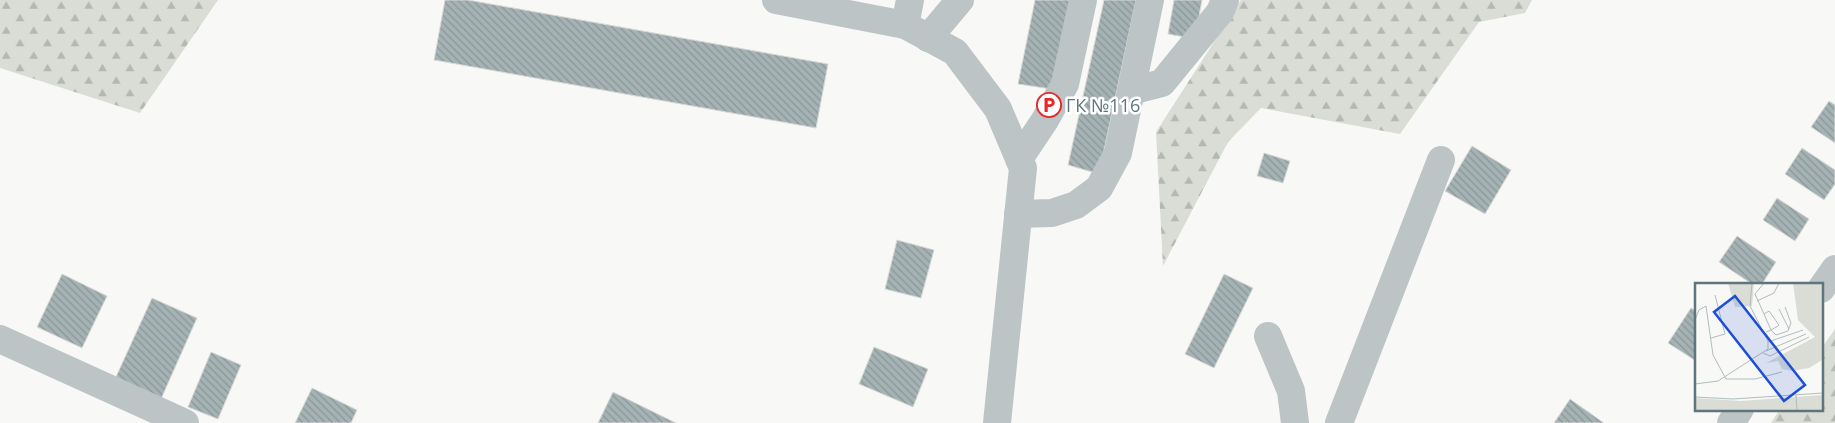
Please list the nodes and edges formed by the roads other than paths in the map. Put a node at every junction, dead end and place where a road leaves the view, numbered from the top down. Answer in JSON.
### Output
{"nodes":[{"id":1,"x":776,"y":0,"type":"edge"},
{"id":2,"x":960,"y":0,"type":"edge"},
{"id":3,"x":1083,"y":0,"type":"edge"},
{"id":4,"x":1150,"y":0,"type":"edge"},
{"id":5,"x":1225,"y":0,"type":"edge"},
{"id":6,"x":914,"y":21,"type":"edge"},
{"id":7,"x":1131,"y":91,"type":"junction"},
{"id":8,"x":1019,"y":159,"type":"junction"},
{"id":9,"x":1442,"y":160,"type":"dead end"},
{"id":10,"x":1018,"y":214,"type":"junction"},
{"id":11,"x":1835,"y":269,"type":"edge"},
{"id":12,"x":1822,"y":288,"type":"edge"},
{"id":13,"x":1268,"y":336,"type":"dead end"},
{"id":14,"x":0,"y":339,"type":"edge"},
{"id":15,"x":1739,"y":410,"type":"edge"},
{"id":16,"x":185,"y":423,"type":"edge"},
{"id":17,"x":997,"y":423,"type":"edge"},
{"id":18,"x":1295,"y":423,"type":"edge"},
{"id":19,"x":1339,"y":423,"type":"edge"},
{"id":20,"x":1730,"y":423,"type":"edge"}],
"edges":[{"from":1,"to":6,"type":"street"},
{"from":2,"to":6,"type":"street"},
{"from":3,"to":8,"type":"street"},
{"from":4,"to":7,"type":"street"},
{"from":5,"to":7,"type":"street"},
{"from":6,"to":8,"type":"street"},
{"from":7,"to":10,"type":"street"},
{"from":8,"to":10,"type":"street"},
{"from":9,"to":19,"type":"street"},
{"from":10,"to":17,"type":"street"},
{"from":11,"to":12,"type":"street"},
{"from":13,"to":18,"type":"street"},
{"from":14,"to":16,"type":"street"},
{"from":15,"to":20,"type":"street"}]}
